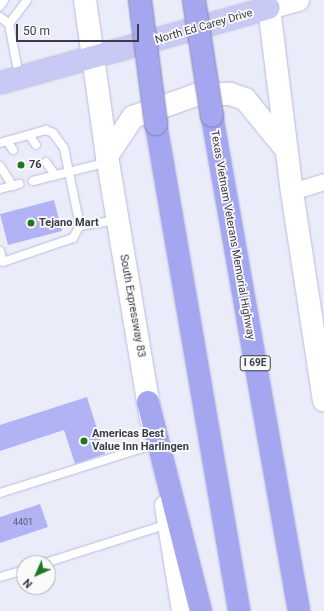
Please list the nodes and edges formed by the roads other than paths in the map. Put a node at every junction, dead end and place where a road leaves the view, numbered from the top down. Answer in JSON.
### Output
{"nodes":[{"id":1,"x":4,"y":0,"type":"edge"},
{"id":2,"x":27,"y":0,"type":"edge"},
{"id":3,"x":85,"y":0,"type":"edge"},
{"id":4,"x":140,"y":0,"type":"edge"},
{"id":5,"x":194,"y":0,"type":"edge"},
{"id":6,"x":298,"y":0,"type":"edge"},
{"id":7,"x":268,"y":4,"type":"edge"},
{"id":8,"x":0,"y":6,"type":"edge"},
{"id":9,"x":0,"y":16,"type":"edge"},
{"id":10,"x":9,"y":24,"type":"junction"},
{"id":11,"x":93,"y":60,"type":"junction"},
{"id":12,"x":10,"y":81,"type":"edge"},
{"id":13,"x":29,"y":135,"type":"junction"},
{"id":14,"x":4,"y":142,"type":"edge"},
{"id":15,"x":36,"y":145,"type":"dead end"},
{"id":16,"x":286,"y":149,"type":"junction"},
{"id":17,"x":13,"y":150,"type":"dead end"},
{"id":18,"x":107,"y":159,"type":"junction"},
{"id":19,"x":46,"y":162,"type":"dead end"},
{"id":20,"x":0,"y":166,"type":"edge"},
{"id":21,"x":69,"y":172,"type":"junction"},
{"id":22,"x":55,"y":175,"type":"junction"},
{"id":23,"x":33,"y":181,"type":"dead end"},
{"id":24,"x":324,"y":182,"type":"edge"},
{"id":25,"x":0,"y":189,"type":"edge"},
{"id":26,"x":292,"y":192,"type":"junction"},
{"id":27,"x":118,"y":220,"type":"junction"},
{"id":28,"x":80,"y":226,"type":"junction"},
{"id":29,"x":0,"y":251,"type":"edge"},
{"id":30,"x":2,"y":264,"type":"edge"},
{"id":31,"x":324,"y":401,"type":"edge"},
{"id":32,"x":148,"y":402,"type":"junction"},
{"id":33,"x":155,"y":444,"type":"junction"},
{"id":34,"x":0,"y":493,"type":"edge"},
{"id":35,"x":168,"y":524,"type":"junction"},
{"id":36,"x":56,"y":560,"type":"edge"},
{"id":37,"x":16,"y":572,"type":"edge"},
{"id":38,"x":0,"y":577,"type":"edge"},
{"id":39,"x":183,"y":611,"type":"edge"},
{"id":40,"x":201,"y":611,"type":"edge"},
{"id":41,"x":239,"y":611,"type":"edge"},
{"id":42,"x":299,"y":611,"type":"edge"}],
"edges":[{"from":1,"to":8,"type":"lane"},
{"from":2,"to":10,"type":"lane"},
{"from":3,"to":11,"type":"main road","name":"South Expressway 83"},
{"from":4,"to":41,"type":"highway","bridge":true},
{"from":5,"to":42,"type":"highway","name":"Texas Vietnam Veterans Memorial Highway","number":"I 69E","bridge":true},
{"from":6,"to":7,"type":"main road"},
{"from":7,"to":11,"type":"main road","name":"North Ed Carey Drive"},
{"from":7,"to":16,"type":"main road"},
{"from":9,"to":10,"type":"lane"},
{"from":10,"to":12,"type":"lane"},
{"from":11,"to":12,"type":"main road","name":"North Ed Carey Drive"},
{"from":11,"to":18,"type":"main road","name":"South Expressway 83"},
{"from":13,"to":14,"type":"lane"},
{"from":13,"to":15,"type":"lane"},
{"from":13,"to":21,"type":"lane"},
{"from":14,"to":17,"type":"lane"},
{"from":16,"to":18,"type":"main road"},
{"from":16,"to":26,"type":"main road"},
{"from":18,"to":21,"type":"lane"},
{"from":18,"to":27,"type":"main road","name":"South Expressway 83"},
{"from":19,"to":22,"type":"lane"},
{"from":20,"to":25,"type":"lane"},
{"from":21,"to":22,"type":"lane"},
{"from":21,"to":28,"type":"lane"},
{"from":22,"to":23,"type":"lane"},
{"from":24,"to":26,"type":"street"},
{"from":26,"to":31,"type":"main road"},
{"from":27,"to":28,"type":"lane"},
{"from":27,"to":32,"type":"main road","name":"South Expressway 83"},
{"from":28,"to":30,"type":"lane"},
{"from":29,"to":30,"type":"lane"},
{"from":32,"to":33,"type":"main road","name":"South Expressway 83"},
{"from":32,"to":40,"type":"highway"},
{"from":33,"to":34,"type":"lane"},
{"from":33,"to":35,"type":"main road","name":"South Expressway 83"},
{"from":35,"to":36,"type":"lane"},
{"from":35,"to":39,"type":"main road","name":"South Expressway 83"},
{"from":37,"to":38,"type":"lane"}]}
